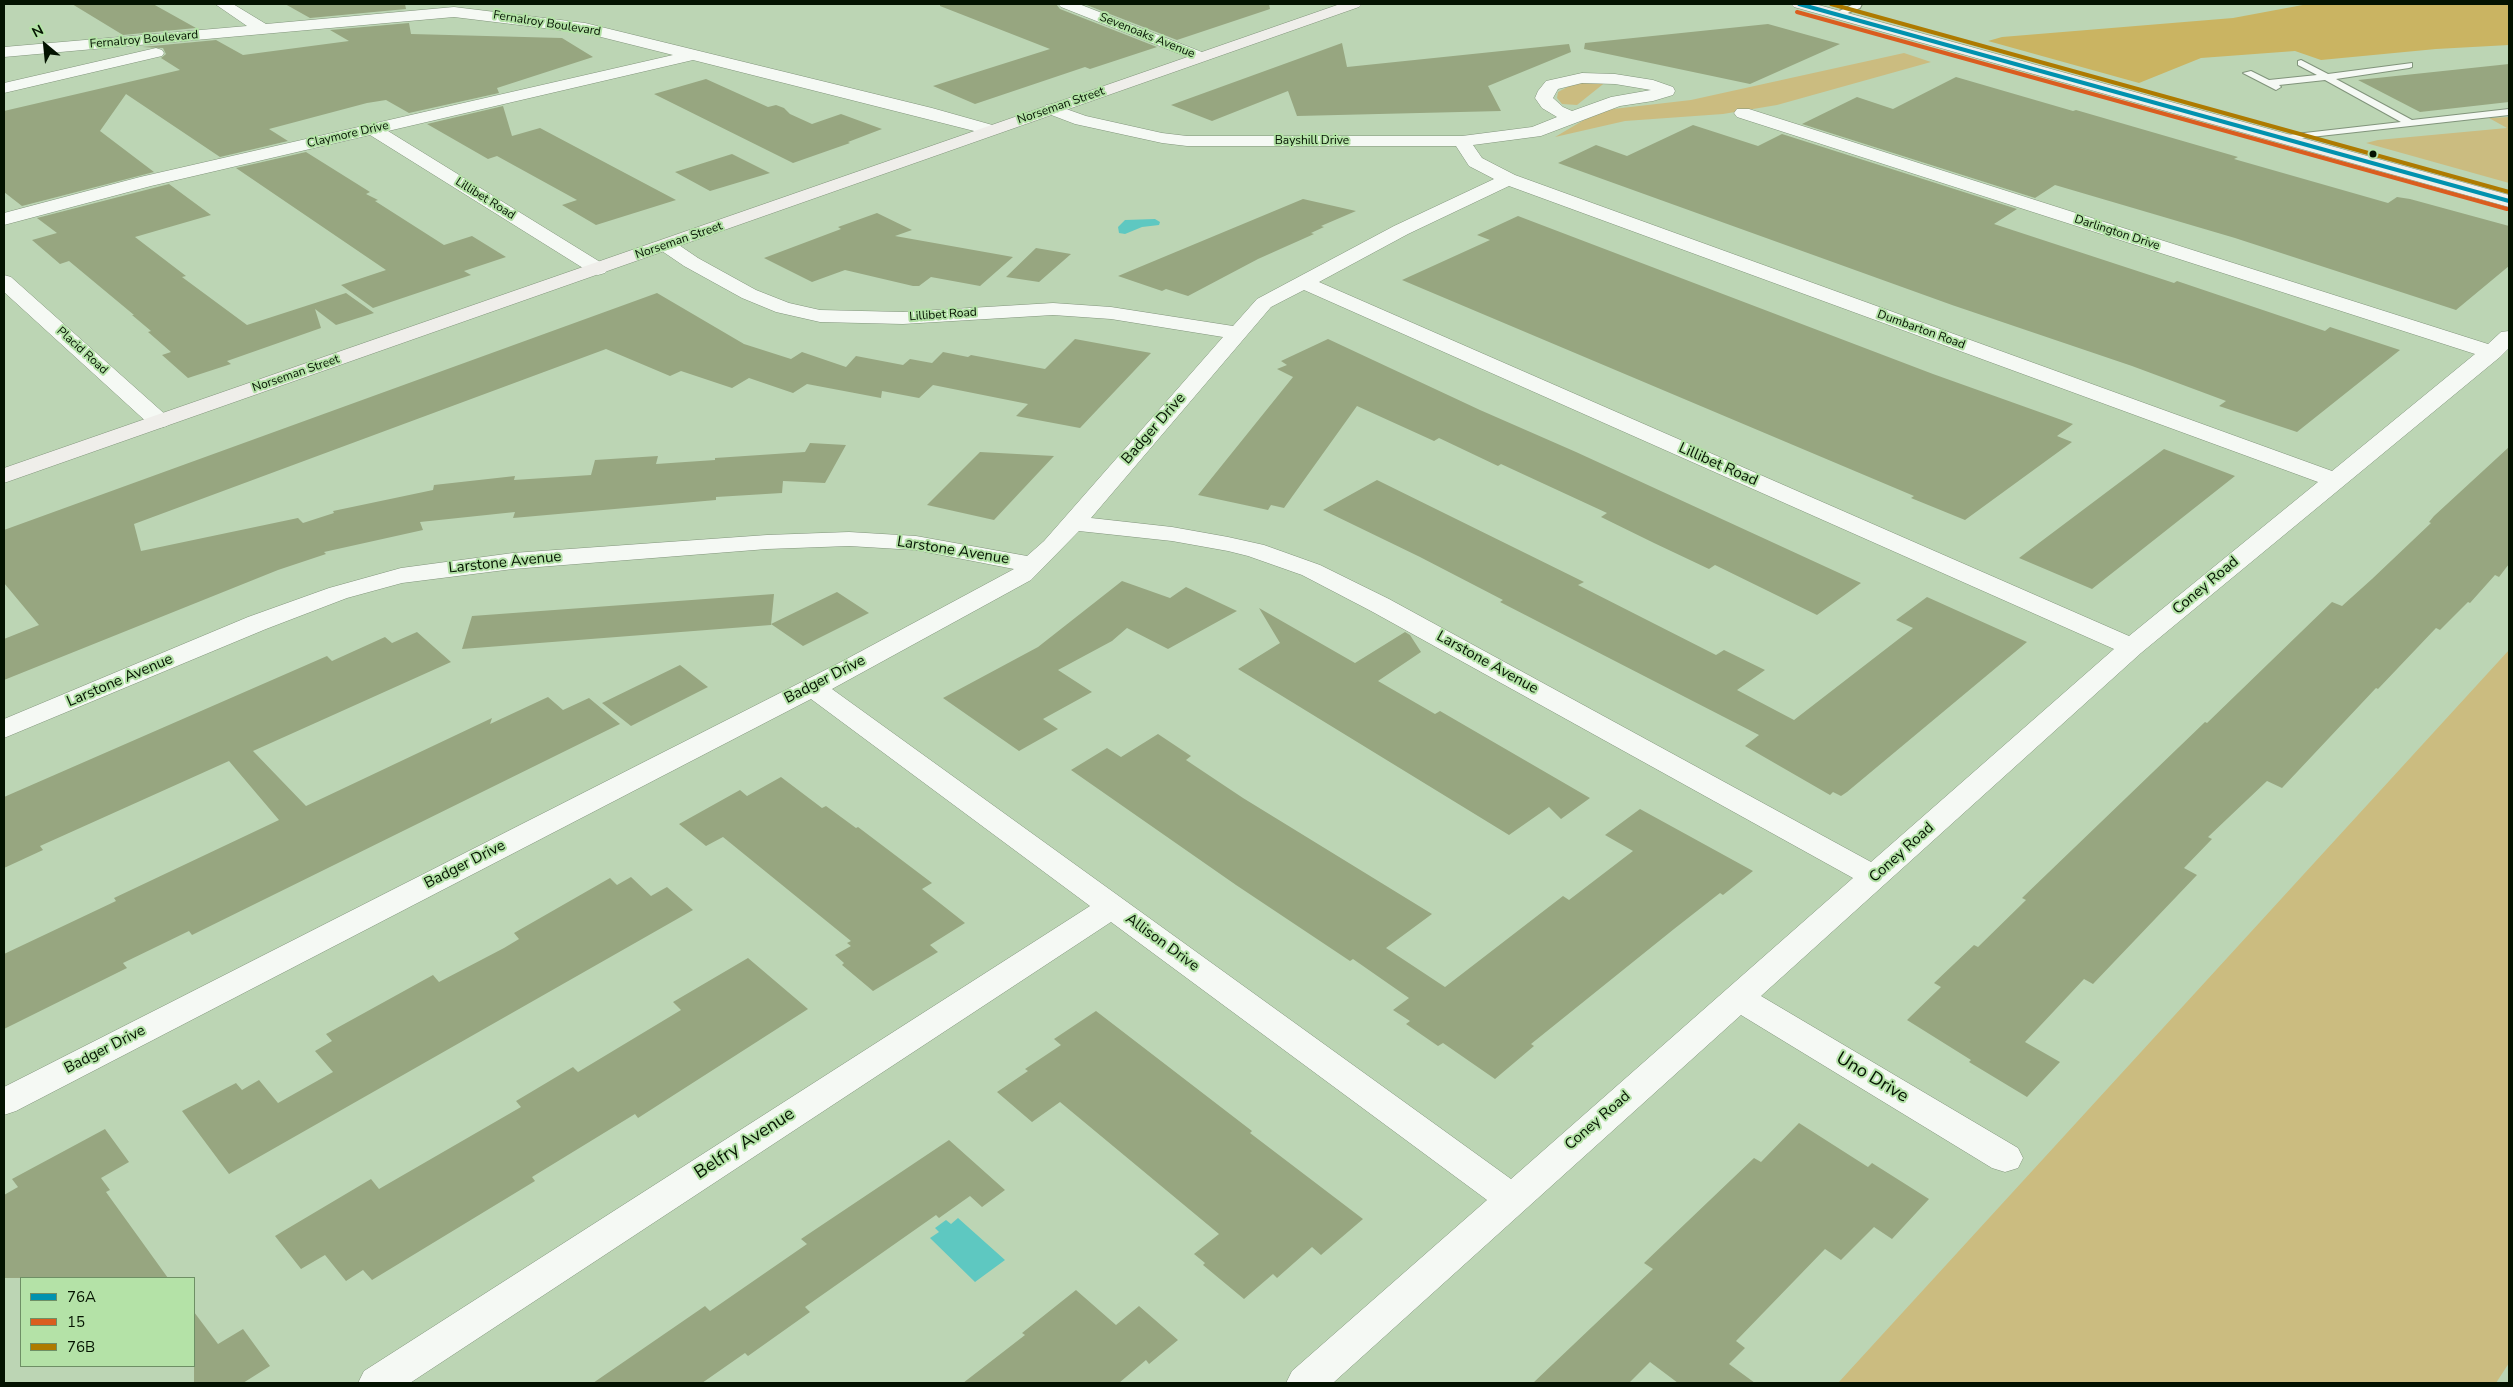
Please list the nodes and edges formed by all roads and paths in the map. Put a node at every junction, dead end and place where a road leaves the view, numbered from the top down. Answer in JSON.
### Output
{"nodes":[{"id":1,"x":223,"y":4,"type":"edge"},
{"id":2,"x":1066,"y":4,"type":"edge"},
{"id":3,"x":1354,"y":4,"type":"edge"},
{"id":4,"x":1799,"y":4,"type":"edge"},
{"id":5,"x":1858,"y":4,"type":"edge"},
{"id":6,"x":457,"y":8,"type":"edge"},
{"id":7,"x":1837,"y":14,"type":"junction"},
{"id":8,"x":263,"y":29,"type":"junction"},
{"id":9,"x":209,"y":34,"type":"junction"},
{"id":10,"x":4,"y":52,"type":"edge"},
{"id":11,"x":693,"y":54,"type":"junction"},
{"id":12,"x":1201,"y":58,"type":"junction"},
{"id":13,"x":2301,"y":63,"type":"dead end"},
{"id":14,"x":2409,"y":65,"type":"dead end"},
{"id":15,"x":2248,"y":73,"type":"dead end"},
{"id":16,"x":2328,"y":77,"type":"junction"},
{"id":17,"x":2268,"y":83,"type":"junction"},
{"id":18,"x":4,"y":88,"type":"edge"},
{"id":19,"x":2280,"y":89,"type":"dead end"},
{"id":20,"x":1052,"y":109,"type":"junction"},
{"id":21,"x":2509,"y":112,"type":"edge"},
{"id":22,"x":1743,"y":113,"type":"dead end"},
{"id":23,"x":1572,"y":117,"type":"junction"},
{"id":24,"x":2410,"y":123,"type":"junction"},
{"id":25,"x":373,"y":129,"type":"junction"},
{"id":26,"x":990,"y":130,"type":"junction"},
{"id":27,"x":2287,"y":138,"type":"junction"},
{"id":28,"x":1462,"y":140,"type":"junction"},
{"id":29,"x":1508,"y":179,"type":"junction"},
{"id":30,"x":2509,"y":201,"type":"edge"},
{"id":31,"x":4,"y":219,"type":"edge"},
{"id":32,"x":666,"y":245,"type":"junction"},
{"id":33,"x":598,"y":269,"type":"junction"},
{"id":34,"x":4,"y":281,"type":"edge"},
{"id":35,"x":1303,"y":282,"type":"junction"},
{"id":36,"x":1236,"y":333,"type":"junction"},
{"id":37,"x":2509,"y":337,"type":"edge"},
{"id":38,"x":2492,"y":352,"type":"junction"},
{"id":39,"x":159,"y":421,"type":"junction"},
{"id":40,"x":4,"y":476,"type":"edge"},
{"id":41,"x":2334,"y":480,"type":"junction"},
{"id":42,"x":1073,"y":523,"type":"junction"},
{"id":43,"x":1033,"y":565,"type":"junction"},
{"id":44,"x":2132,"y":647,"type":"junction"},
{"id":45,"x":812,"y":687,"type":"junction"},
{"id":46,"x":4,"y":729,"type":"edge"},
{"id":47,"x":1874,"y":877,"type":"junction"},
{"id":48,"x":1112,"y":906,"type":"junction"},
{"id":49,"x":1739,"y":998,"type":"junction"},
{"id":50,"x":4,"y":1102,"type":"edge"},
{"id":51,"x":2005,"y":1158,"type":"dead end"},
{"id":52,"x":1512,"y":1199,"type":"junction"},
{"id":53,"x":378,"y":1383,"type":"edge"},
{"id":54,"x":1306,"y":1383,"type":"edge"}],
"edges":[{"from":1,"to":8,"type":"street"},
{"from":2,"to":12,"type":"street","name":"Sevenoaks Avenue"},
{"from":3,"to":12,"type":"street","name":"Norseman Street"},
{"from":4,"to":7,"type":"street"},
{"from":5,"to":7,"type":"lane"},
{"from":6,"to":8,"type":"street","name":"Fernalroy Boulevard"},
{"from":6,"to":11,"type":"street","name":"Fernalroy Boulevard"},
{"from":7,"to":27,"type":"street"},
{"from":8,"to":9,"type":"street","name":"Fernalroy Boulevard"},
{"from":9,"to":10,"type":"street","name":"Fernalroy Boulevard"},
{"from":9,"to":18,"type":"street"},
{"from":11,"to":25,"type":"street","name":"Claymore Drive"},
{"from":11,"to":26,"type":"street","name":"Fernalroy Boulevard"},
{"from":12,"to":20,"type":"street","name":"Norseman Street"},
{"from":13,"to":16,"type":"lane"},
{"from":14,"to":16,"type":"lane"},
{"from":15,"to":17,"type":"lane"},
{"from":16,"to":17,"type":"lane"},
{"from":16,"to":24,"type":"lane"},
{"from":17,"to":19,"type":"lane"},
{"from":20,"to":26,"type":"street","name":"Norseman Street"},
{"from":20,"to":28,"type":"street","name":"Bayshill Drive"},
{"from":21,"to":24,"type":"lane"},
{"from":22,"to":38,"type":"street","name":"Darlington Drive"},
{"from":23,"to":23,"type":"street","name":"Bayshill Drive"},
{"from":23,"to":28,"type":"street","name":"Bayshill Drive"},
{"from":24,"to":27,"type":"lane"},
{"from":25,"to":31,"type":"street","name":"Claymore Drive"},
{"from":25,"to":33,"type":"street","name":"Lillibet Road"},
{"from":26,"to":32,"type":"street","name":"Norseman Street"},
{"from":27,"to":30,"type":"street"},
{"from":28,"to":29,"type":"street"},
{"from":29,"to":35,"type":"street","name":"Badger Drive"},
{"from":29,"to":41,"type":"street","name":"Dumbarton Road"},
{"from":32,"to":33,"type":"street","name":"Norseman Street"},
{"from":32,"to":36,"type":"street","name":"Lillibet Road"},
{"from":33,"to":39,"type":"street","name":"Norseman Street"},
{"from":34,"to":39,"type":"street","name":"Placid Road"},
{"from":35,"to":36,"type":"street","name":"Badger Drive"},
{"from":35,"to":44,"type":"street","name":"Lillibet Road"},
{"from":36,"to":42,"type":"street","name":"Badger Drive"},
{"from":37,"to":38,"type":"street","name":"Coney Road"},
{"from":38,"to":41,"type":"street","name":"Coney Road"},
{"from":39,"to":40,"type":"street","name":"Norseman Street"},
{"from":41,"to":44,"type":"street","name":"Coney Road"},
{"from":42,"to":43,"type":"street","name":"Badger Drive"},
{"from":42,"to":47,"type":"street","name":"Larstone Avenue"},
{"from":43,"to":45,"type":"street","name":"Badger Drive"},
{"from":43,"to":46,"type":"street","name":"Larstone Avenue"},
{"from":44,"to":47,"type":"street","name":"Coney Road"},
{"from":45,"to":48,"type":"street","name":"Allison Drive"},
{"from":45,"to":50,"type":"street","name":"Badger Drive"},
{"from":47,"to":49,"type":"street","name":"Coney Road"},
{"from":48,"to":52,"type":"street","name":"Allison Drive"},
{"from":48,"to":53,"type":"street","name":"Belfry Avenue"},
{"from":49,"to":51,"type":"street","name":"Uno Drive"},
{"from":49,"to":52,"type":"street","name":"Coney Road"},
{"from":52,"to":54,"type":"street","name":"Coney Road"}]}
